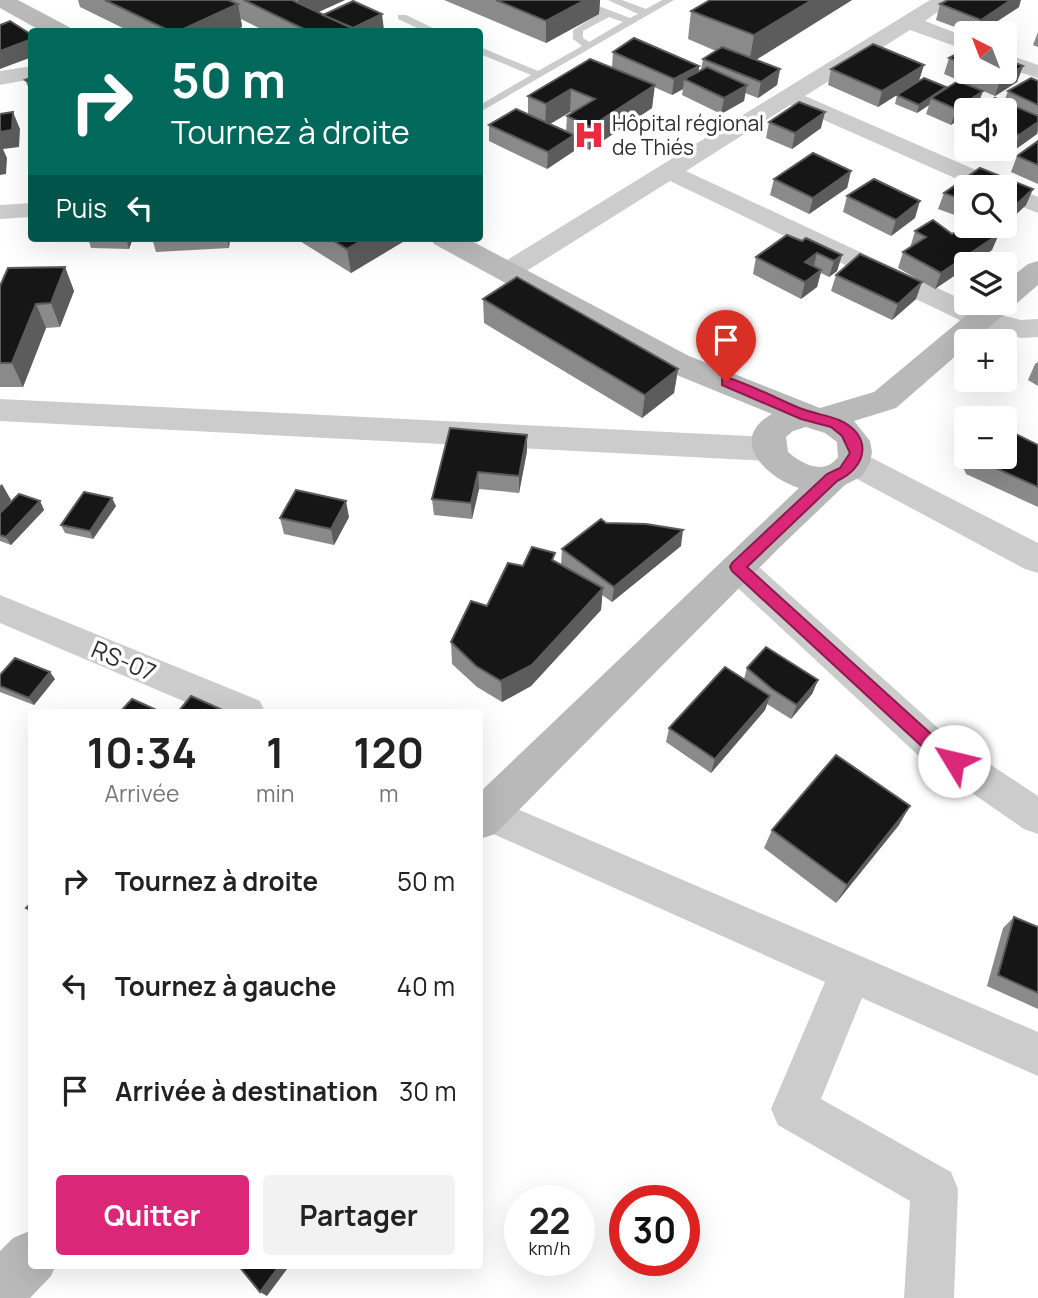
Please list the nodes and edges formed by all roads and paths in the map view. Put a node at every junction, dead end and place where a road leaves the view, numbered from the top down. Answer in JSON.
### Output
{"nodes":[{"id":1,"x":2,"y":0,"type":"edge"},
{"id":2,"x":574,"y":0,"type":"edge"},
{"id":3,"x":613,"y":0,"type":"edge"},
{"id":4,"x":669,"y":0,"type":"edge"},
{"id":5,"x":944,"y":0,"type":"edge"},
{"id":6,"x":608,"y":13,"type":"junction"},
{"id":7,"x":646,"y":13,"type":"junction"},
{"id":8,"x":402,"y":17,"type":"dead end"},
{"id":9,"x":631,"y":22,"type":"junction"},
{"id":10,"x":909,"y":22,"type":"junction"},
{"id":11,"x":54,"y":28,"type":"edge"},
{"id":12,"x":427,"y":28,"type":"edge"},
{"id":13,"x":954,"y":39,"type":"edge"},
{"id":14,"x":589,"y":46,"type":"junction"},
{"id":15,"x":483,"y":51,"type":"edge"},
{"id":16,"x":1017,"y":64,"type":"edge"},
{"id":17,"x":1038,"y":72,"type":"edge"},
{"id":18,"x":28,"y":73,"type":"edge"},
{"id":19,"x":539,"y":75,"type":"junction"},
{"id":20,"x":0,"y":78,"type":"edge"},
{"id":21,"x":789,"y":97,"type":"junction"},
{"id":22,"x":483,"y":107,"type":"edge"},
{"id":23,"x":668,"y":172,"type":"junction"},
{"id":24,"x":968,"y":175,"type":"edge"},
{"id":25,"x":1017,"y":197,"type":"edge"},
{"id":26,"x":1038,"y":206,"type":"edge"},
{"id":27,"x":28,"y":210,"type":"edge"},
{"id":28,"x":0,"y":212,"type":"edge"},
{"id":29,"x":452,"y":242,"type":"edge"},
{"id":30,"x":1038,"y":270,"type":"edge"},
{"id":31,"x":509,"y":271,"type":"junction"},
{"id":32,"x":1017,"y":287,"type":"edge"},
{"id":33,"x":954,"y":295,"type":"edge"},
{"id":34,"x":985,"y":315,"type":"edge"},
{"id":35,"x":997,"y":315,"type":"edge"},
{"id":36,"x":1038,"y":328,"type":"edge"},
{"id":37,"x":689,"y":368,"type":"junction"},
{"id":38,"x":901,"y":387,"type":"junction"},
{"id":39,"x":0,"y":410,"type":"edge"},
{"id":40,"x":814,"y":417,"type":"junction"},
{"id":41,"x":768,"y":448,"type":"junction"},
{"id":42,"x":848,"y":465,"type":"junction"},
{"id":43,"x":767,"y":538,"type":"junction"},
{"id":44,"x":1038,"y":559,"type":"edge"},
{"id":45,"x":737,"y":567,"type":"junction"},
{"id":46,"x":0,"y":608,"type":"edge"},
{"id":47,"x":240,"y":709,"type":"edge"},
{"id":48,"x":483,"y":813,"type":"edge"},
{"id":49,"x":483,"y":814,"type":"edge"},
{"id":50,"x":1038,"y":817,"type":"edge"},
{"id":51,"x":851,"y":972,"type":"junction"},
{"id":52,"x":1038,"y":1054,"type":"edge"},
{"id":53,"x":929,"y":1298,"type":"edge"}],
"edges":[{"from":1,"to":11,"type":"main road"},
{"from":2,"to":6,"type":"lane"},
{"from":3,"to":7,"type":"lane"},
{"from":4,"to":7,"type":"lane"},
{"from":5,"to":10,"type":"street"},
{"from":6,"to":9,"type":"lane"},
{"from":6,"to":14,"type":"lane"},
{"from":7,"to":9,"type":"lane"},
{"from":8,"to":12,"type":"lane"},
{"from":9,"to":14,"type":"lane"},
{"from":10,"to":13,"type":"street"},
{"from":10,"to":21,"type":"street"},
{"from":14,"to":19,"type":"lane"},
{"from":15,"to":19,"type":"lane"},
{"from":16,"to":17,"type":"street"},
{"from":18,"to":20,"type":"street"},
{"from":19,"to":22,"type":"lane"},
{"from":21,"to":23,"type":"street"},
{"from":21,"to":24,"type":"street"},
{"from":23,"to":31,"type":"street"},
{"from":23,"to":33,"type":"street"},
{"from":25,"to":26,"type":"street"},
{"from":27,"to":28,"type":"street"},
{"from":29,"to":31,"type":"main road"},
{"from":30,"to":32,"type":"main road"},
{"from":31,"to":37,"type":"main road"},
{"from":34,"to":38,"type":"main road"},
{"from":35,"to":36,"type":"street"},
{"from":37,"to":40,"type":"main road"},
{"from":37,"to":41,"type":"main road"},
{"from":38,"to":40,"type":"main road"},
{"from":38,"to":42,"type":"main road"},
{"from":39,"to":41,"type":"street"},
{"from":40,"to":41,"type":"main road"},
{"from":40,"to":42,"type":"main road"},
{"from":41,"to":42,"type":"main road"},
{"from":41,"to":43,"type":"main road"},
{"from":42,"to":43,"type":"main road"},
{"from":42,"to":44,"type":"street"},
{"from":43,"to":45,"type":"main road"},
{"from":45,"to":48,"type":"main road"},
{"from":45,"to":50,"type":"street"},
{"from":46,"to":47,"type":"street","name":"RS-07"},
{"from":49,"to":51,"type":"street"},
{"from":51,"to":52,"type":"street"},
{"from":51,"to":53,"type":"street"}]}
